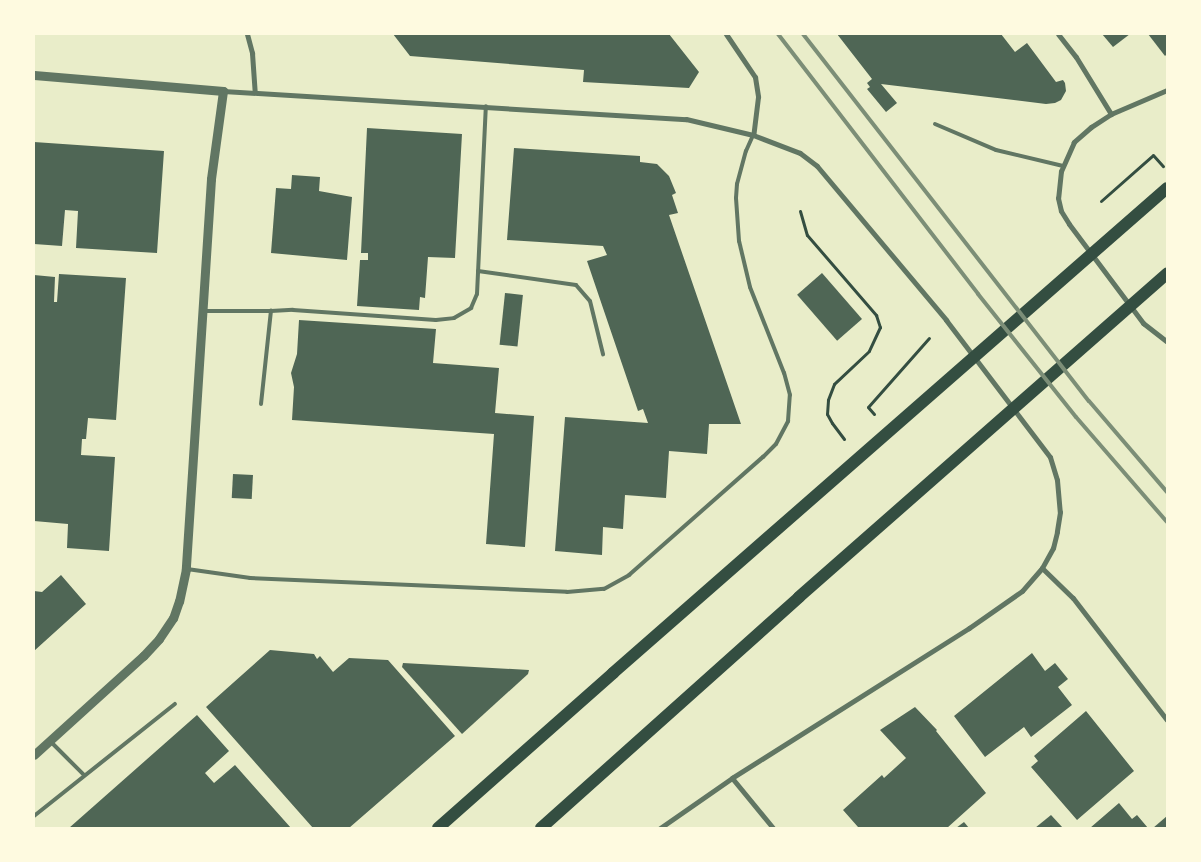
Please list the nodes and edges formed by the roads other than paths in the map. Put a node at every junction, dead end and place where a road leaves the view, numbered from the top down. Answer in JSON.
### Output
{"nodes":[{"id":1,"x":247,"y":34,"type":"edge"},
{"id":2,"x":726,"y":34,"type":"edge"},
{"id":3,"x":1058,"y":34,"type":"edge"},
{"id":4,"x":34,"y":75,"type":"edge"},
{"id":5,"x":1167,"y":90,"type":"edge"},
{"id":6,"x":223,"y":91,"type":"junction"},
{"id":7,"x":255,"y":92,"type":"junction"},
{"id":8,"x":486,"y":106,"type":"junction"},
{"id":9,"x":1111,"y":114,"type":"junction"},
{"id":10,"x":935,"y":124,"type":"dead end"},
{"id":11,"x":753,"y":135,"type":"junction"},
{"id":12,"x":1063,"y":166,"type":"junction"},
{"id":13,"x":1167,"y":188,"type":"edge"},
{"id":14,"x":478,"y":271,"type":"junction"},
{"id":15,"x":1167,"y":274,"type":"edge"},
{"id":16,"x":202,"y":311,"type":"junction"},
{"id":17,"x":271,"y":312,"type":"junction"},
{"id":18,"x":1167,"y":342,"type":"edge"},
{"id":19,"x":603,"y":354,"type":"dead end"},
{"id":20,"x":261,"y":404,"type":"dead end"},
{"id":21,"x":1042,"y":568,"type":"junction"},
{"id":22,"x":186,"y":569,"type":"junction"},
{"id":23,"x":175,"y":704,"type":"dead end"},
{"id":24,"x":1167,"y":720,"type":"edge"},
{"id":25,"x":50,"y":741,"type":"junction"},
{"id":26,"x":34,"y":755,"type":"edge"},
{"id":27,"x":84,"y":776,"type":"junction"},
{"id":28,"x":732,"y":778,"type":"junction"},
{"id":29,"x":34,"y":816,"type":"edge"},
{"id":30,"x":438,"y":828,"type":"edge"},
{"id":31,"x":541,"y":828,"type":"edge"},
{"id":32,"x":660,"y":828,"type":"edge"},
{"id":33,"x":772,"y":828,"type":"edge"}],
"edges":[{"from":1,"to":7,"type":"street"},
{"from":2,"to":11,"type":"street"},
{"from":3,"to":9,"type":"street"},
{"from":4,"to":6,"type":"street"},
{"from":5,"to":9,"type":"street"},
{"from":6,"to":7,"type":"street"},
{"from":6,"to":16,"type":"street"},
{"from":7,"to":8,"type":"street"},
{"from":8,"to":11,"type":"street"},
{"from":8,"to":14,"type":"lane"},
{"from":9,"to":12,"type":"street"},
{"from":10,"to":12,"type":"lane"},
{"from":11,"to":21,"type":"street"},
{"from":11,"to":22,"type":"lane"},
{"from":12,"to":18,"type":"street"},
{"from":13,"to":30,"type":"main road"},
{"from":14,"to":17,"type":"lane"},
{"from":14,"to":19,"type":"lane"},
{"from":15,"to":31,"type":"main road"},
{"from":16,"to":17,"type":"lane"},
{"from":16,"to":22,"type":"street"},
{"from":17,"to":20,"type":"lane"},
{"from":21,"to":24,"type":"street"},
{"from":21,"to":28,"type":"street"},
{"from":22,"to":25,"type":"street"},
{"from":23,"to":27,"type":"lane"},
{"from":25,"to":26,"type":"street"},
{"from":25,"to":27,"type":"lane"},
{"from":27,"to":29,"type":"lane"},
{"from":28,"to":32,"type":"street"},
{"from":28,"to":33,"type":"street"}]}
